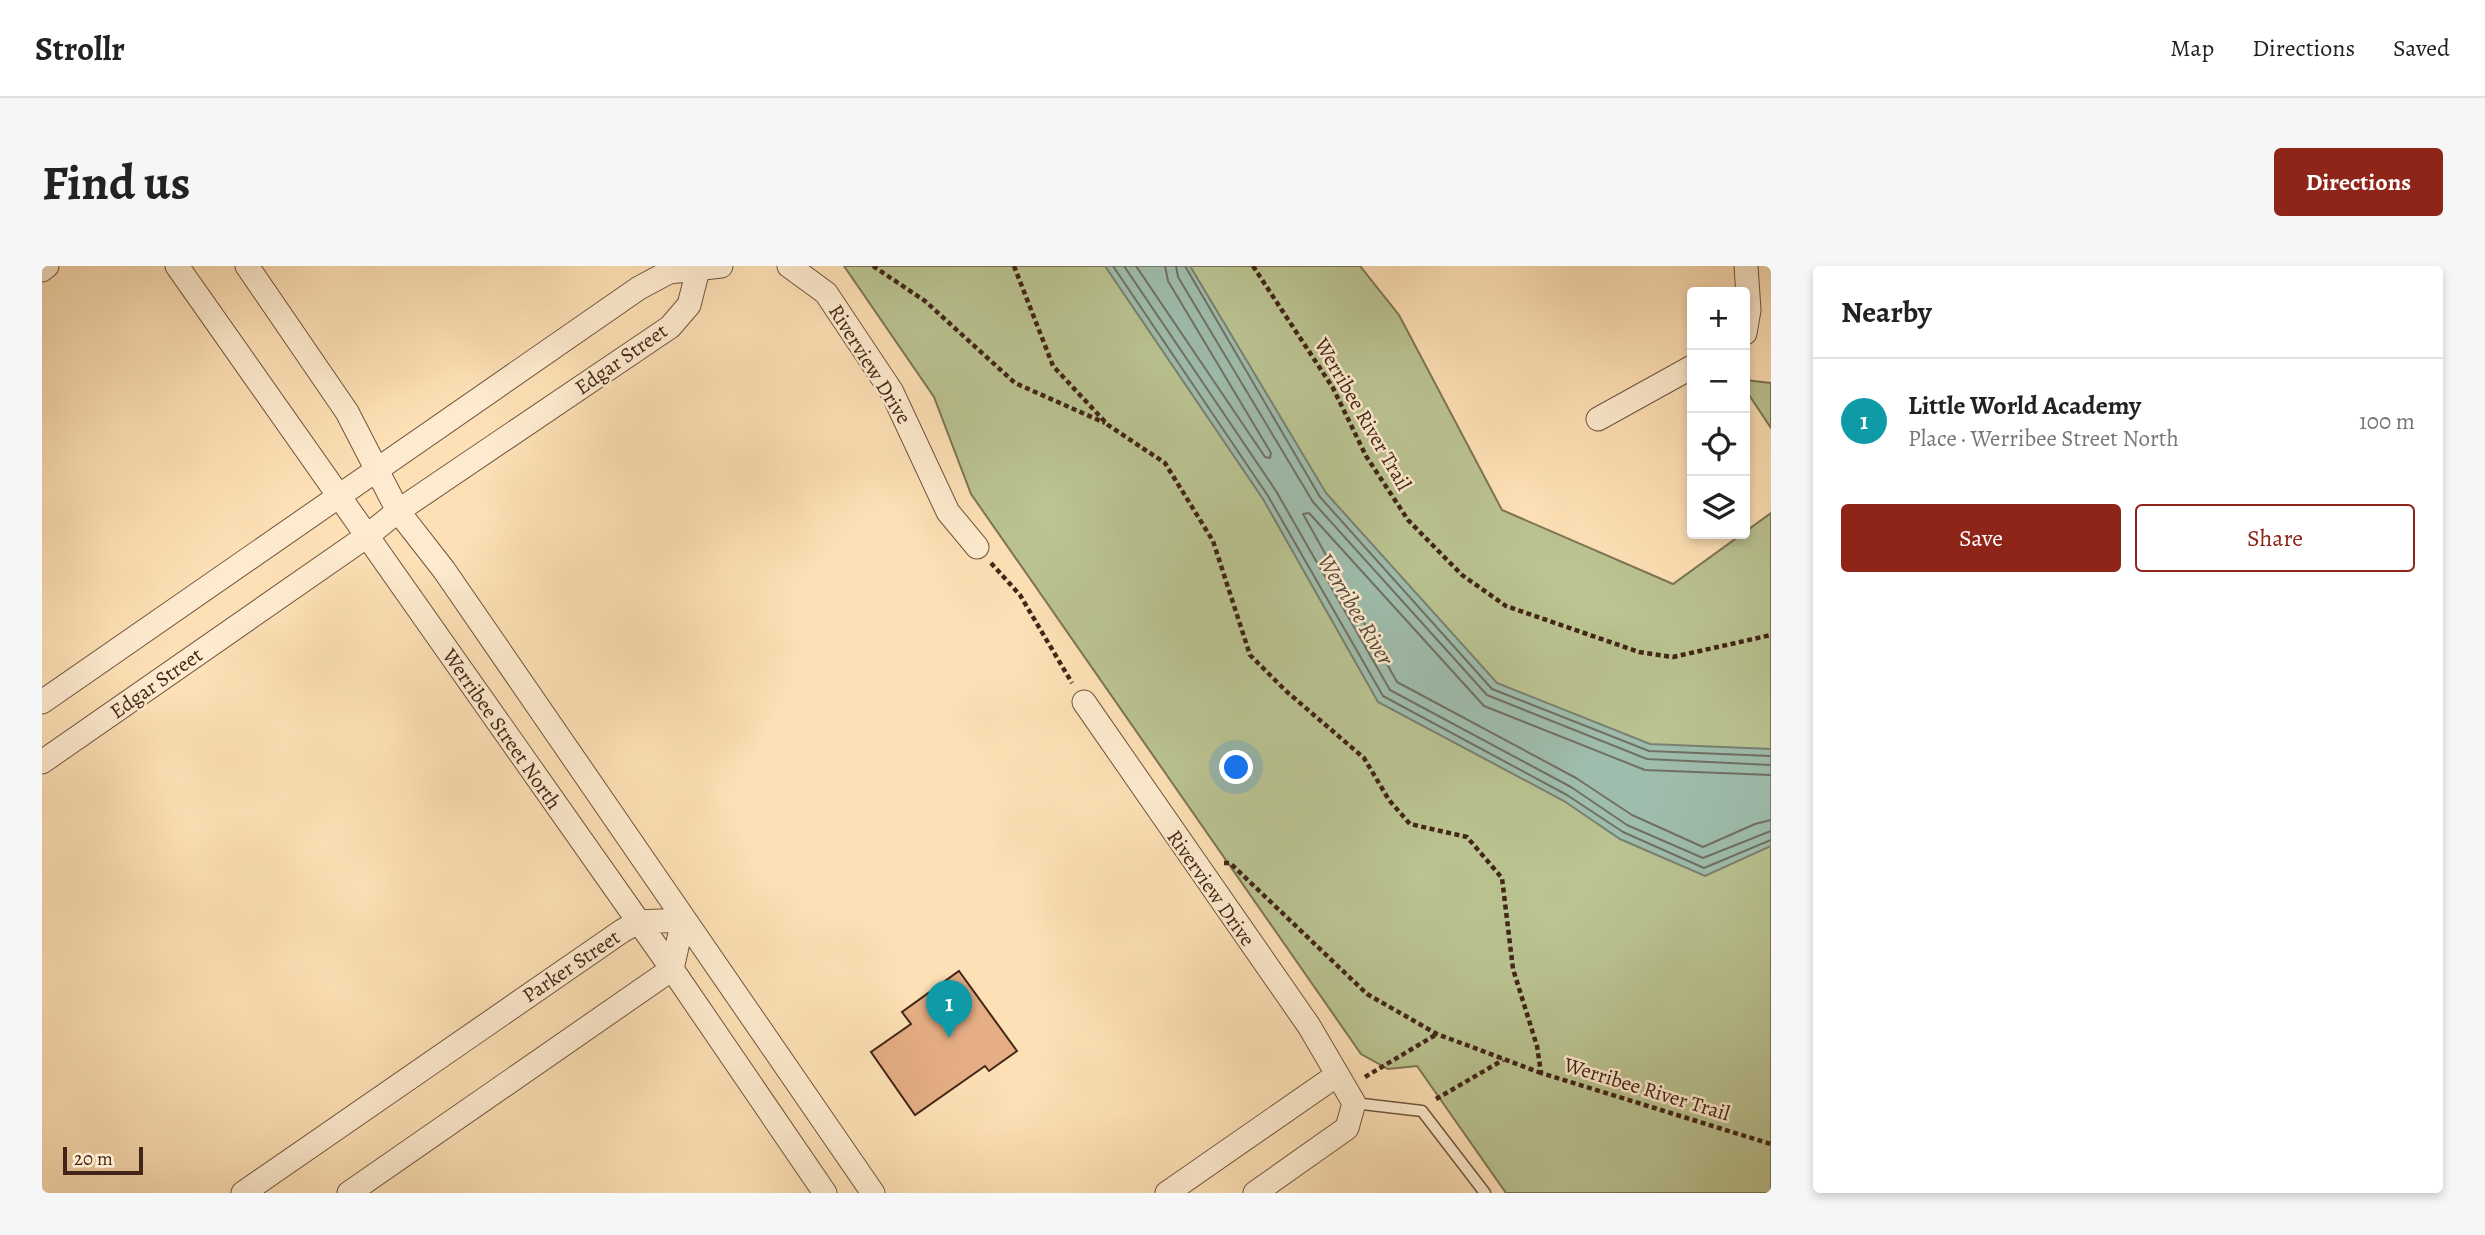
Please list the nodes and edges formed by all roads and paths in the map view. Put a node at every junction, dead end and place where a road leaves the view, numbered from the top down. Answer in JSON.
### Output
{"nodes":[{"id":1,"x":47,"y":266,"type":"edge"},
{"id":2,"x":177,"y":266,"type":"edge"},
{"id":3,"x":247,"y":266,"type":"edge"},
{"id":4,"x":789,"y":266,"type":"edge"},
{"id":5,"x":873,"y":266,"type":"edge"},
{"id":6,"x":1014,"y":266,"type":"edge"},
{"id":7,"x":1253,"y":266,"type":"edge"},
{"id":8,"x":1746,"y":266,"type":"edge"},
{"id":9,"x":706,"y":267,"type":"edge"},
{"id":10,"x":42,"y":270,"type":"edge"},
{"id":11,"x":1754,"y":330,"type":"edge"},
{"id":12,"x":1687,"y":370,"type":"edge"},
{"id":13,"x":1598,"y":419,"type":"dead end"},
{"id":14,"x":1108,"y":425,"type":"junction"},
{"id":15,"x":376,"y":468,"type":"junction"},
{"id":16,"x":338,"y":496,"type":"junction"},
{"id":17,"x":398,"y":511,"type":"junction"},
{"id":18,"x":367,"y":536,"type":"junction"},
{"id":19,"x":977,"y":547,"type":"joint"},
{"id":20,"x":1771,"y":635,"type":"edge"},
{"id":21,"x":42,"y":702,"type":"edge"},
{"id":22,"x":1084,"y":702,"type":"joint"},
{"id":23,"x":42,"y":762,"type":"edge"},
{"id":24,"x":1194,"y":864,"type":"junction"},
{"id":25,"x":682,"y":920,"type":"junction"},
{"id":26,"x":638,"y":922,"type":"junction"},
{"id":27,"x":672,"y":969,"type":"junction"},
{"id":28,"x":1437,"y":1034,"type":"junction"},
{"id":29,"x":1503,"y":1060,"type":"junction"},
{"id":30,"x":1541,"y":1073,"type":"junction"},
{"id":31,"x":1346,"y":1089,"type":"junction"},
{"id":32,"x":1422,"y":1111,"type":"junction"},
{"id":33,"x":1771,"y":1144,"type":"edge"},
{"id":34,"x":243,"y":1193,"type":"edge"},
{"id":35,"x":349,"y":1193,"type":"edge"},
{"id":36,"x":825,"y":1193,"type":"edge"},
{"id":37,"x":873,"y":1193,"type":"edge"},
{"id":38,"x":1167,"y":1193,"type":"edge"},
{"id":39,"x":1255,"y":1193,"type":"edge"},
{"id":40,"x":1485,"y":1193,"type":"edge"}],
"edges":[{"from":1,"to":10,"type":"street"},
{"from":2,"to":16,"type":"street","name":"Werribee Street North"},
{"from":3,"to":15,"type":"street","name":"Werribee Street North"},
{"from":4,"to":19,"type":"street","name":"Riverview Drive"},
{"from":5,"to":14,"type":"path","name":"Werribee River Trail"},
{"from":6,"to":14,"type":"path","name":"Werribee River Trail"},
{"from":7,"to":20,"type":"path","name":"Werribee River Trail"},
{"from":8,"to":11,"type":"street"},
{"from":9,"to":15,"type":"street","name":"Edgar Street"},
{"from":9,"to":17,"type":"street","name":"Edgar Street"},
{"from":12,"to":13,"type":"street"},
{"from":14,"to":30,"type":"path","name":"Werribee River Trail"},
{"from":15,"to":16,"type":"street","name":"Edgar Street"},
{"from":15,"to":17,"type":"street","name":"Werribee Street North"},
{"from":16,"to":18,"type":"street","name":"Werribee Street North"},
{"from":16,"to":21,"type":"street","name":"Edgar Street"},
{"from":17,"to":18,"type":"street","name":"Edgar Street"},
{"from":17,"to":25,"type":"street","name":"Werribee Street North"},
{"from":18,"to":23,"type":"street","name":"Edgar Street"},
{"from":18,"to":26,"type":"street","name":"Werribee Street North"},
{"from":19,"to":22,"type":"path"},
{"from":22,"to":24,"type":"street","name":"Riverview Drive"},
{"from":24,"to":28,"type":"path"},
{"from":24,"to":31,"type":"street","name":"Riverview Drive"},
{"from":25,"to":26,"type":"street","name":"Parker Street"},
{"from":25,"to":27,"type":"street"},
{"from":25,"to":37,"type":"street","name":"Werribee Street North"},
{"from":26,"to":27,"type":"street","name":"Werribee Street North"},
{"from":26,"to":34,"type":"street","name":"Parker Street"},
{"from":27,"to":35,"type":"street"},
{"from":27,"to":36,"type":"street","name":"Werribee Street North"},
{"from":28,"to":29,"type":"path"},
{"from":28,"to":31,"type":"path"},
{"from":29,"to":30,"type":"path"},
{"from":29,"to":32,"type":"path"},
{"from":30,"to":33,"type":"path","name":"Werribee River Trail"},
{"from":31,"to":32,"type":"lane"},
{"from":31,"to":38,"type":"street"},
{"from":31,"to":39,"type":"street"},
{"from":32,"to":40,"type":"lane"}]}
